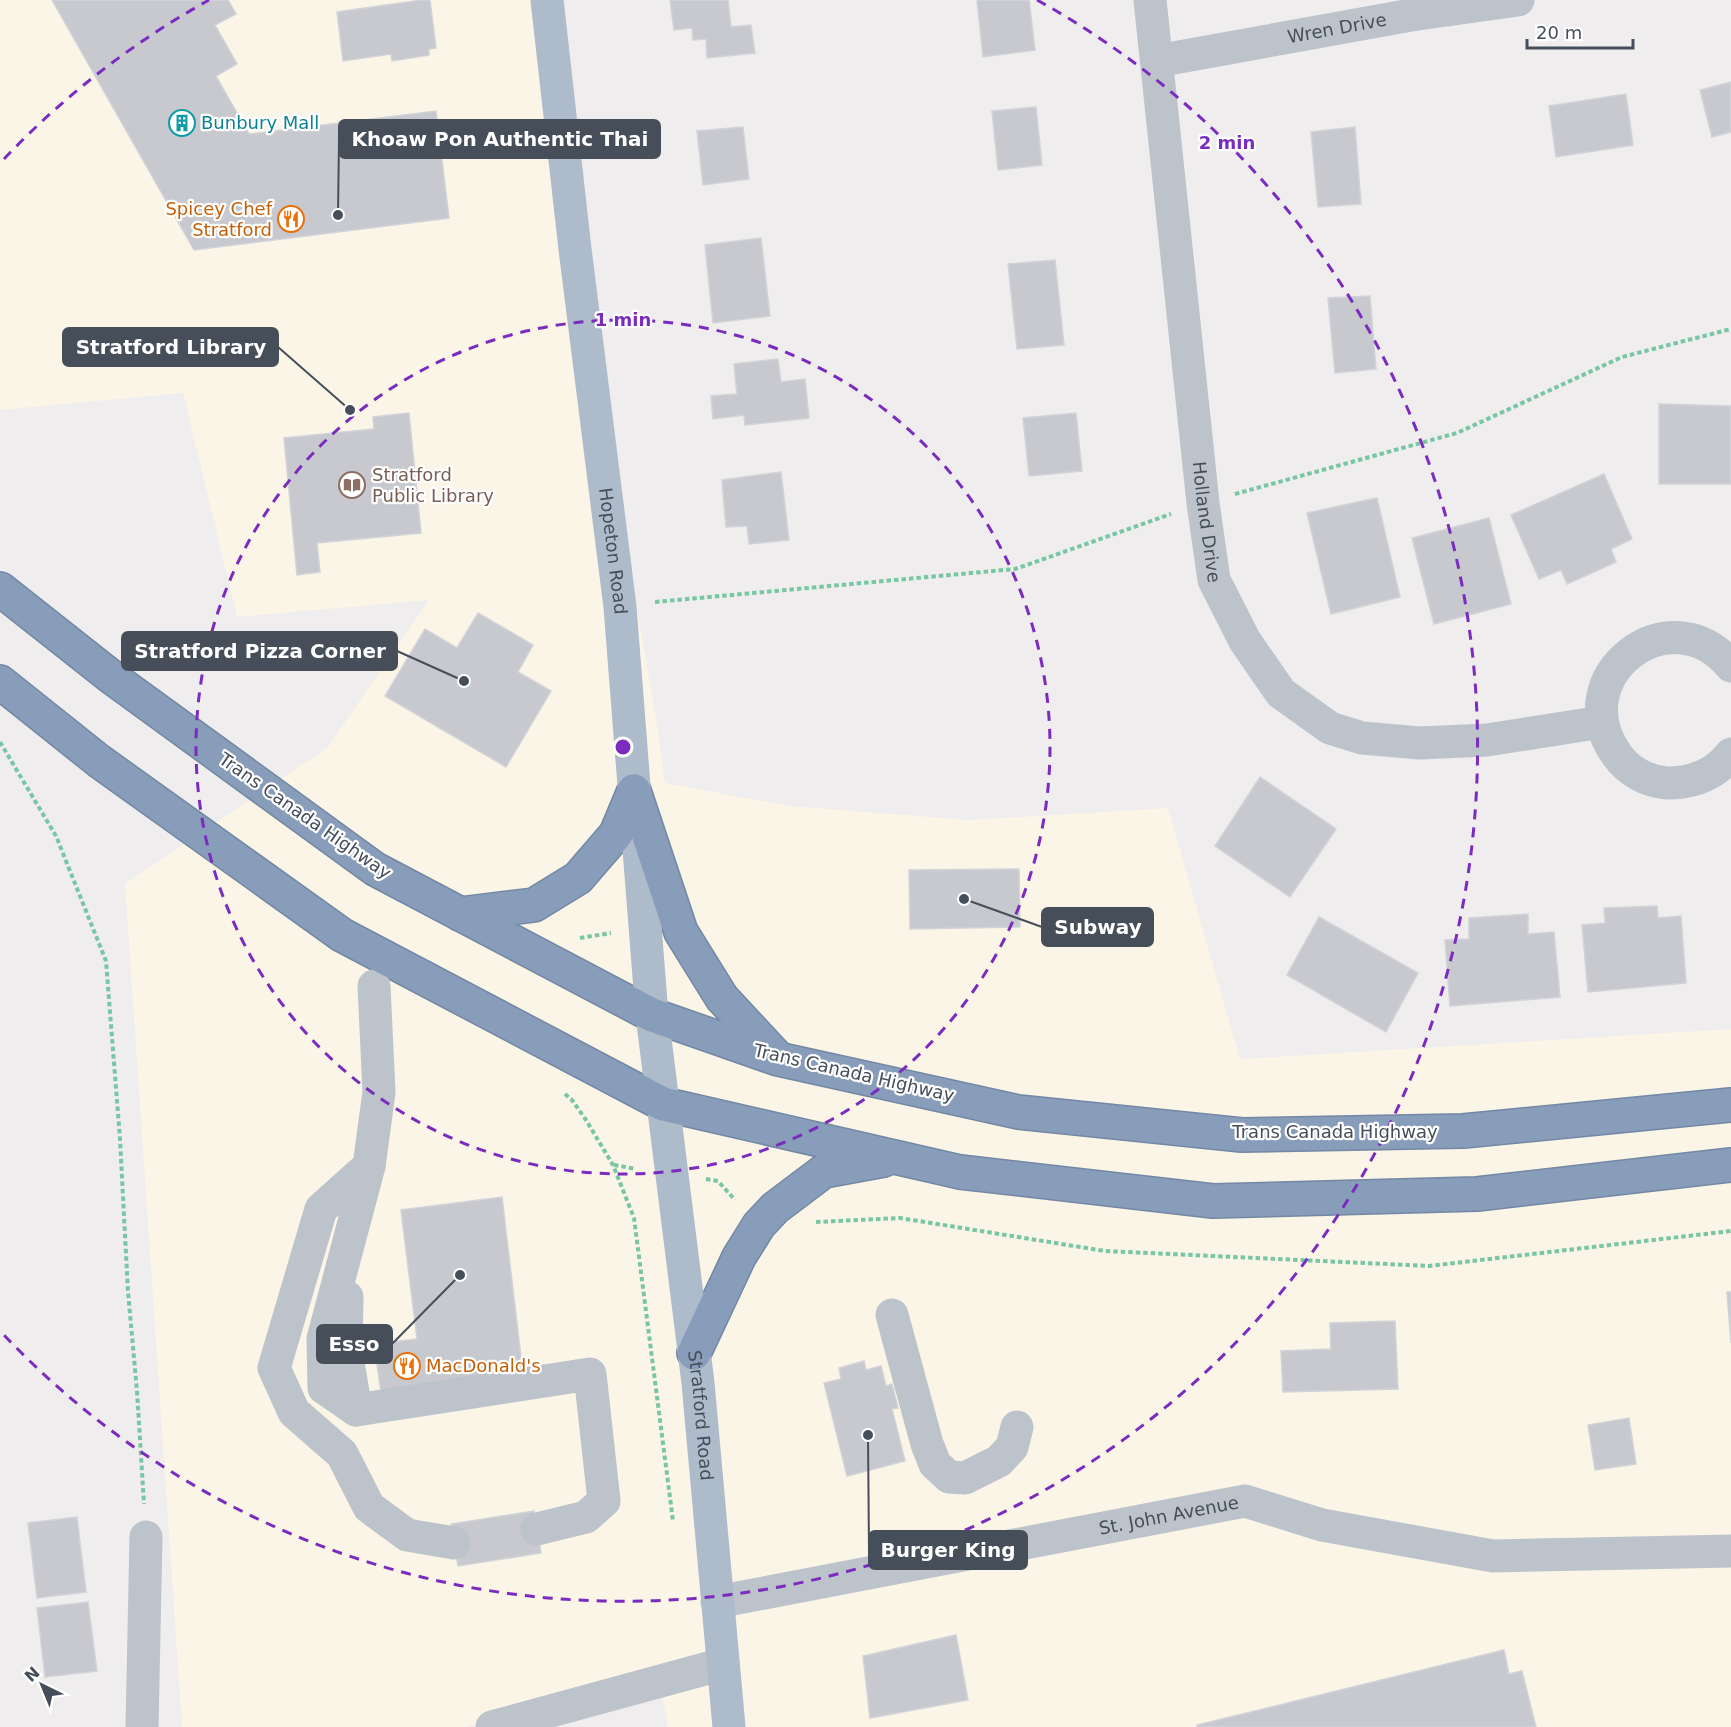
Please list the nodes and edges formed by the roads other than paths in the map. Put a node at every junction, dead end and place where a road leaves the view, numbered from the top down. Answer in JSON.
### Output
{"nodes":[{"id":1,"x":547,"y":0,"type":"edge"},
{"id":2,"x":1150,"y":0,"type":"edge"},
{"id":3,"x":1518,"y":0,"type":"edge"},
{"id":4,"x":1157,"y":61,"type":"junction"},
{"id":5,"x":0,"y":589,"type":"edge"},
{"id":6,"x":1731,"y":666,"type":"edge"},
{"id":7,"x":0,"y":682,"type":"edge"},
{"id":8,"x":1602,"y":722,"type":"junction"},
{"id":9,"x":1731,"y":754,"type":"edge"},
{"id":10,"x":634,"y":790,"type":"junction"},
{"id":11,"x":460,"y":914,"type":"junction"},
{"id":12,"x":374,"y":986,"type":"dead end"},
{"id":13,"x":652,"y":1015,"type":"junction"},
{"id":14,"x":778,"y":1059,"type":"junction"},
{"id":15,"x":663,"y":1104,"type":"junction"},
{"id":16,"x":1731,"y":1105,"type":"edge"},
{"id":17,"x":894,"y":1157,"type":"junction"},
{"id":18,"x":1731,"y":1165,"type":"edge"},
{"id":19,"x":369,"y":1166,"type":"junction"},
{"id":20,"x":892,"y":1315,"type":"dead end"},
{"id":21,"x":694,"y":1353,"type":"junction"},
{"id":22,"x":1017,"y":1427,"type":"dead end"},
{"id":23,"x":537,"y":1529,"type":"dead end"},
{"id":24,"x":146,"y":1537,"type":"road end"},
{"id":25,"x":454,"y":1544,"type":"dead end"},
{"id":26,"x":1731,"y":1551,"type":"edge"},
{"id":27,"x":717,"y":1602,"type":"junction"},
{"id":28,"x":723,"y":1664,"type":"junction"},
{"id":29,"x":142,"y":1727,"type":"edge"},
{"id":30,"x":492,"y":1727,"type":"edge"},
{"id":31,"x":729,"y":1727,"type":"edge"}],
"edges":[{"from":1,"to":10,"type":"main road","name":"Hopeton Road"},
{"from":2,"to":4,"type":"street","name":"Holland Drive"},
{"from":3,"to":4,"type":"street","name":"Wren Drive"},
{"from":4,"to":8,"type":"street","name":"Holland Drive"},
{"from":5,"to":11,"type":"highway","name":"Trans Canada Highway"},
{"from":6,"to":8,"type":"street"},
{"from":7,"to":15,"type":"highway"},
{"from":8,"to":9,"type":"street"},
{"from":10,"to":11,"type":"highway"},
{"from":10,"to":13,"type":"main road","name":"Hopeton Road"},
{"from":10,"to":14,"type":"highway"},
{"from":11,"to":13,"type":"highway","name":"Trans Canada Highway"},
{"from":12,"to":19,"type":"street"},
{"from":13,"to":14,"type":"highway","name":"Trans Canada Highway"},
{"from":13,"to":15,"type":"main road","name":"Hopeton Road"},
{"from":14,"to":16,"type":"highway","name":"Trans Canada Highway"},
{"from":15,"to":17,"type":"highway"},
{"from":15,"to":21,"type":"main road","name":"Stratford Road"},
{"from":17,"to":18,"type":"highway"},
{"from":17,"to":21,"type":"highway"},
{"from":19,"to":23,"type":"street"},
{"from":19,"to":25,"type":"street"},
{"from":20,"to":22,"type":"street"},
{"from":21,"to":27,"type":"main road","name":"Stratford Road"},
{"from":24,"to":29,"type":"street"},
{"from":26,"to":27,"type":"street","name":"St. John Avenue"},
{"from":27,"to":28,"type":"main road","name":"Stratford Road"},
{"from":28,"to":30,"type":"street"},
{"from":28,"to":31,"type":"main road","name":"Stratford Road"}]}
